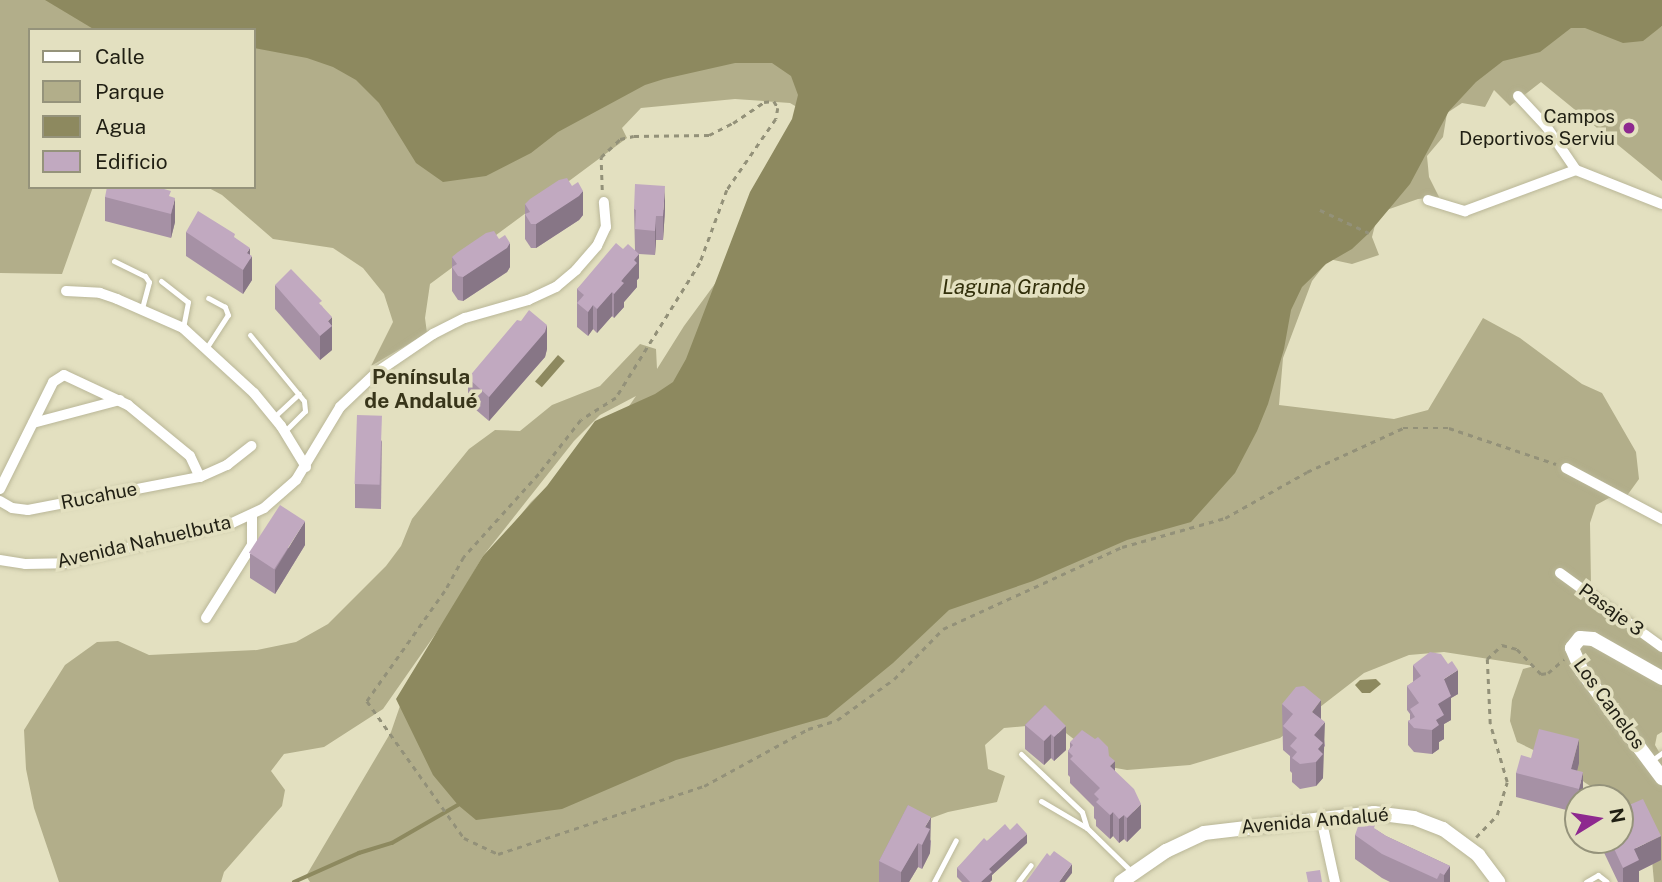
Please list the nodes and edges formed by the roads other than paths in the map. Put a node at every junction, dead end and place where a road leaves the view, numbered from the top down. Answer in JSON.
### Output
{"nodes":[{"id":1,"x":1518,"y":96,"type":"dead end"},
{"id":2,"x":1576,"y":170,"type":"junction"},
{"id":3,"x":1660,"y":199,"type":"edge"},
{"id":4,"x":1428,"y":200,"type":"dead end"},
{"id":5,"x":604,"y":202,"type":"road end"},
{"id":6,"x":114,"y":261,"type":"dead end"},
{"id":7,"x":161,"y":281,"type":"dead end"},
{"id":8,"x":66,"y":291,"type":"dead end"},
{"id":9,"x":208,"y":298,"type":"dead end"},
{"id":10,"x":142,"y":308,"type":"junction"},
{"id":11,"x":183,"y":327,"type":"junction"},
{"id":12,"x":250,"y":335,"type":"dead end"},
{"id":13,"x":207,"y":347,"type":"junction"},
{"id":14,"x":299,"y":394,"type":"junction"},
{"id":15,"x":120,"y":400,"type":"junction"},
{"id":16,"x":274,"y":417,"type":"junction"},
{"id":17,"x":33,"y":423,"type":"junction"},
{"id":18,"x":285,"y":431,"type":"junction"},
{"id":19,"x":251,"y":446,"type":"dead end"},
{"id":20,"x":306,"y":467,"type":"junction"},
{"id":21,"x":1566,"y":468,"type":"road end"},
{"id":22,"x":200,"y":477,"type":"junction"},
{"id":23,"x":0,"y":489,"type":"edge"},
{"id":24,"x":0,"y":501,"type":"edge"},
{"id":25,"x":251,"y":515,"type":"junction"},
{"id":26,"x":1662,"y":519,"type":"edge"},
{"id":27,"x":0,"y":560,"type":"edge"},
{"id":28,"x":1560,"y":573,"type":"dead end"},
{"id":29,"x":206,"y":618,"type":"dead end"},
{"id":30,"x":1662,"y":647,"type":"edge"},
{"id":31,"x":1662,"y":678,"type":"edge"},
{"id":32,"x":1020,"y":754,"type":"dead end"},
{"id":33,"x":1656,"y":757,"type":"edge"},
{"id":34,"x":1662,"y":778,"type":"edge"},
{"id":35,"x":1041,"y":801,"type":"dead end"},
{"id":36,"x":1321,"y":818,"type":"junction"},
{"id":37,"x":1087,"y":828,"type":"junction"},
{"id":38,"x":956,"y":840,"type":"dead end"},
{"id":39,"x":1031,"y":865,"type":"dead end"},
{"id":40,"x":1133,"y":873,"type":"junction"},
{"id":41,"x":934,"y":882,"type":"edge"},
{"id":42,"x":1018,"y":882,"type":"edge"},
{"id":43,"x":1121,"y":882,"type":"edge"},
{"id":44,"x":1335,"y":882,"type":"edge"},
{"id":45,"x":1498,"y":882,"type":"edge"},
{"id":46,"x":1586,"y":882,"type":"edge"},
{"id":47,"x":1607,"y":882,"type":"edge"}],
"edges":[{"from":1,"to":2,"type":"street"},
{"from":2,"to":3,"type":"street"},
{"from":2,"to":4,"type":"street"},
{"from":5,"to":20,"type":"street","name":"Avenida Nahuelbuta"},
{"from":6,"to":10,"type":"lane"},
{"from":7,"to":11,"type":"lane"},
{"from":8,"to":10,"type":"street"},
{"from":9,"to":13,"type":"lane"},
{"from":10,"to":11,"type":"street"},
{"from":11,"to":13,"type":"street"},
{"from":12,"to":14,"type":"lane"},
{"from":13,"to":16,"type":"street"},
{"from":14,"to":16,"type":"lane"},
{"from":14,"to":18,"type":"lane"},
{"from":15,"to":17,"type":"street"},
{"from":15,"to":17,"type":"street"},
{"from":15,"to":22,"type":"street"},
{"from":16,"to":18,"type":"street"},
{"from":17,"to":23,"type":"street"},
{"from":18,"to":20,"type":"street"},
{"from":19,"to":22,"type":"street","name":"Rucahue"},
{"from":20,"to":25,"type":"street","name":"Avenida Nahuelbuta"},
{"from":21,"to":26,"type":"street"},
{"from":22,"to":24,"type":"street","name":"Rucahue"},
{"from":25,"to":27,"type":"street","name":"Avenida Nahuelbuta"},
{"from":25,"to":29,"type":"street"},
{"from":28,"to":30,"type":"street","name":"Pasaje 3"},
{"from":31,"to":33,"type":"street","name":"Los Canelos"},
{"from":32,"to":37,"type":"lane"},
{"from":33,"to":34,"type":"street","name":"Los Canelos"},
{"from":35,"to":37,"type":"lane"},
{"from":36,"to":40,"type":"street","name":"Avenida Andalué"},
{"from":36,"to":44,"type":"street"},
{"from":36,"to":45,"type":"street","name":"Avenida Andalué"},
{"from":37,"to":40,"type":"lane"},
{"from":38,"to":41,"type":"lane"},
{"from":39,"to":42,"type":"lane"},
{"from":40,"to":43,"type":"street","name":"Avenida Andalué"},
{"from":46,"to":47,"type":"lane"}]}
